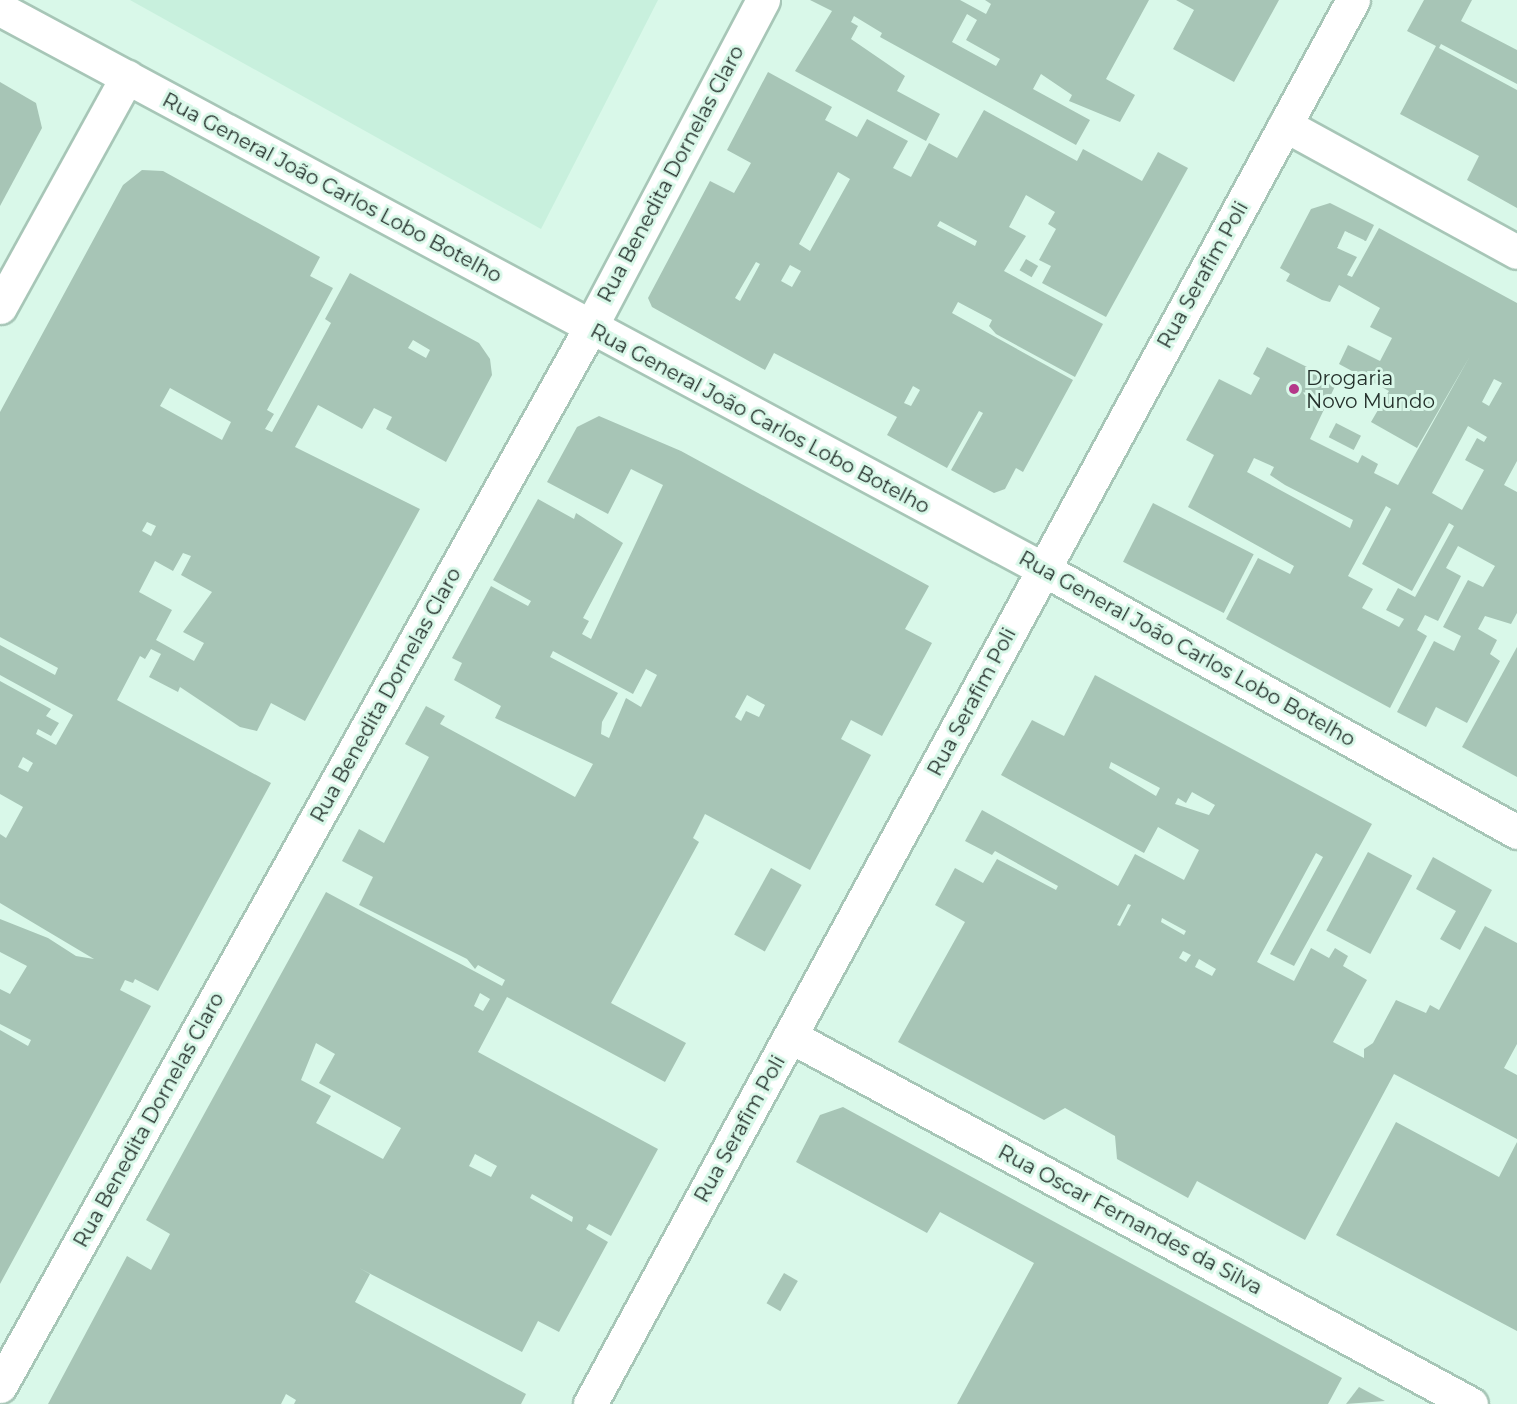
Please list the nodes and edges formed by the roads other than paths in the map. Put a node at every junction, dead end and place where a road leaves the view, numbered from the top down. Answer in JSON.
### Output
{"nodes":[{"id":1,"x":763,"y":0,"type":"edge"},
{"id":2,"x":1353,"y":0,"type":"edge"},
{"id":3,"x":0,"y":9,"type":"edge"},
{"id":4,"x":127,"y":77,"type":"junction"},
{"id":5,"x":1285,"y":124,"type":"junction"},
{"id":6,"x":1517,"y":252,"type":"edge"},
{"id":7,"x":0,"y":306,"type":"edge"},
{"id":8,"x":590,"y":328,"type":"junction"},
{"id":9,"x":1043,"y":569,"type":"junction"},
{"id":10,"x":1517,"y":832,"type":"edge"},
{"id":11,"x":790,"y":1036,"type":"junction"},
{"id":12,"x":0,"y":1386,"type":"edge"},
{"id":13,"x":590,"y":1404,"type":"edge"},
{"id":14,"x":1471,"y":1404,"type":"edge"}],
"edges":[{"from":1,"to":8,"type":"street","name":"Rua Benedita Dornelas Claro"},
{"from":2,"to":5,"type":"street","name":"Rua Serafim Poli"},
{"from":3,"to":4,"type":"street","name":"Rua General João Carlos Lobo Botelho"},
{"from":4,"to":7,"type":"street"},
{"from":4,"to":8,"type":"street","name":"Rua General João Carlos Lobo Botelho"},
{"from":5,"to":6,"type":"street"},
{"from":5,"to":9,"type":"street","name":"Rua Serafim Poli"},
{"from":8,"to":9,"type":"street","name":"Rua General João Carlos Lobo Botelho"},
{"from":8,"to":12,"type":"street","name":"Rua Benedita Dornelas Claro"},
{"from":9,"to":10,"type":"street","name":"Rua General João Carlos Lobo Botelho"},
{"from":9,"to":11,"type":"street","name":"Rua Serafim Poli"},
{"from":11,"to":13,"type":"street","name":"Rua Serafim Poli"},
{"from":11,"to":14,"type":"street","name":"Rua Oscar Fernandes da Silva"}]}
